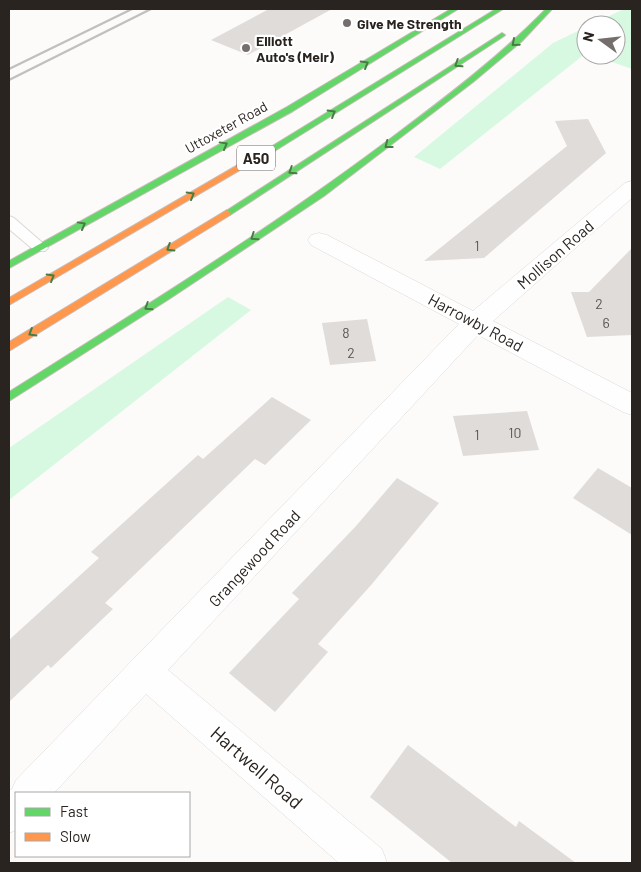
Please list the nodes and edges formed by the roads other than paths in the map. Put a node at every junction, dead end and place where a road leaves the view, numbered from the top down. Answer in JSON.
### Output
{"nodes":[{"id":1,"x":454,"y":9,"type":"edge"},
{"id":2,"x":500,"y":9,"type":"edge"},
{"id":3,"x":543,"y":9,"type":"edge"},
{"id":4,"x":549,"y":9,"type":"edge"},
{"id":5,"x":632,"y":187,"type":"edge"},
{"id":6,"x":9,"y":221,"type":"edge"},
{"id":7,"x":319,"y":240,"type":"dead end"},
{"id":8,"x":40,"y":248,"type":"junction"},
{"id":9,"x":9,"y":265,"type":"edge"},
{"id":10,"x":9,"y":302,"type":"edge"},
{"id":11,"x":477,"y":321,"type":"junction"},
{"id":12,"x":9,"y":347,"type":"edge"},
{"id":13,"x":9,"y":397,"type":"edge"},
{"id":14,"x":632,"y":404,"type":"edge"},
{"id":15,"x":146,"y":672,"type":"junction"},
{"id":16,"x":30,"y":792,"type":"edge"},
{"id":17,"x":368,"y":863,"type":"edge"}],
"edges":[{"from":8,"to":1,"type":"highway","name":"Uttoxeter Road","one_way":true},
{"from":10,"to":2,"type":"highway","number":"A50","one_way":true},
{"from":3,"to":12,"type":"highway","number":"A50","one_way":true},
{"from":4,"to":13,"type":"highway","one_way":true},
{"from":5,"to":11,"type":"street","name":"Mollison Road"},
{"from":6,"to":8,"type":"lane"},
{"from":7,"to":11,"type":"street","name":"Harrowby Road"},
{"from":8,"to":9,"type":"highway","name":"Uttoxeter Road"},
{"from":11,"to":14,"type":"street","name":"Harrowby Road"},
{"from":11,"to":15,"type":"street","name":"Grangewood Road"},
{"from":15,"to":16,"type":"street","name":"Grangewood Road"},
{"from":15,"to":17,"type":"street","name":"Hartwell Road"}]}
